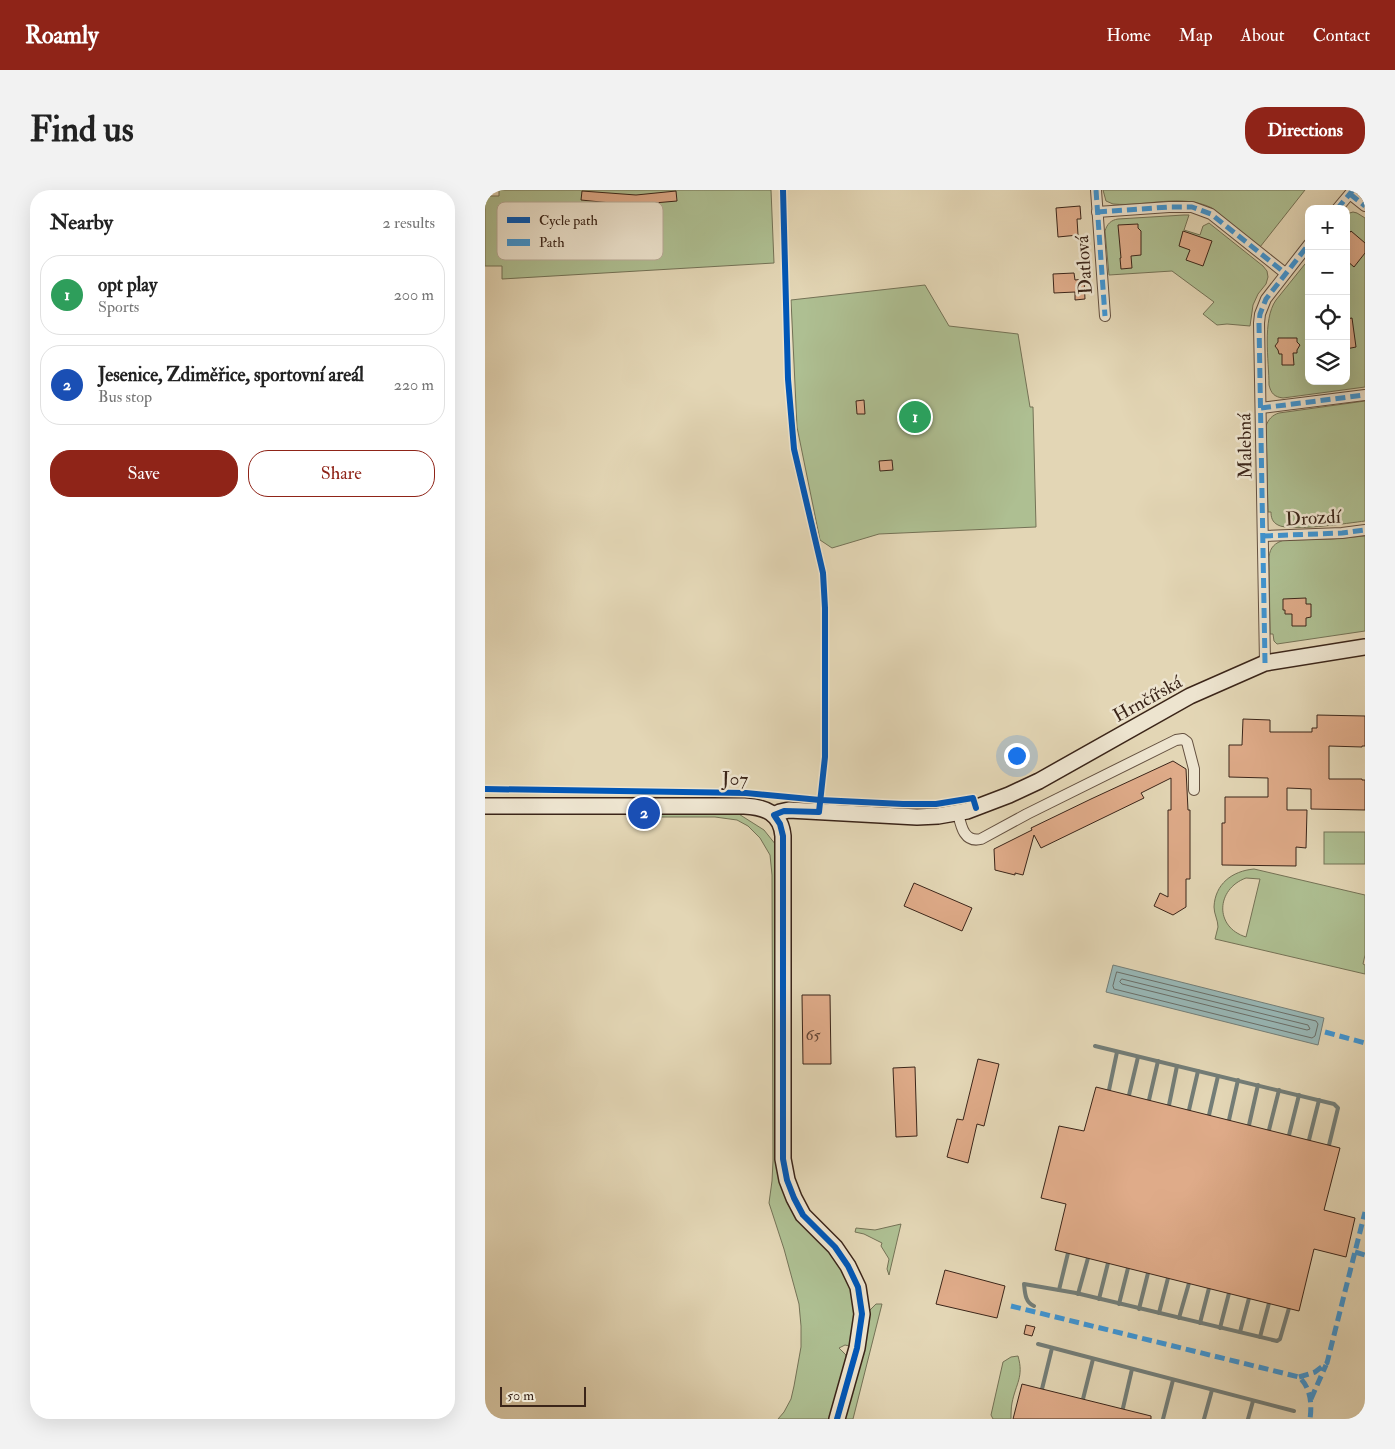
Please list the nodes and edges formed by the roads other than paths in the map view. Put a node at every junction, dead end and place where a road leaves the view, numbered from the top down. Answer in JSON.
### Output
{"nodes":[{"id":1,"x":1096,"y":190,"type":"edge"},
{"id":2,"x":1351,"y":192,"type":"edge"},
{"id":3,"x":1340,"y":205,"type":"edge"},
{"id":4,"x":1365,"y":206,"type":"edge"},
{"id":5,"x":1097,"y":212,"type":"junction"},
{"id":6,"x":1305,"y":249,"type":"edge"},
{"id":7,"x":1285,"y":273,"type":"junction"},
{"id":8,"x":1105,"y":316,"type":"dead end"},
{"id":9,"x":1365,"y":395,"type":"edge"},
{"id":10,"x":1261,"y":408,"type":"junction"},
{"id":11,"x":1365,"y":530,"type":"edge"},
{"id":12,"x":1263,"y":536,"type":"junction"},
{"id":13,"x":1365,"y":647,"type":"edge"},
{"id":14,"x":1265,"y":663,"type":"junction"},
{"id":15,"x":1194,"y":790,"type":"dead end"},
{"id":16,"x":485,"y":806,"type":"edge"},
{"id":17,"x":958,"y":813,"type":"junction"},
{"id":18,"x":774,"y":815,"type":"junction"},
{"id":19,"x":837,"y":1419,"type":"edge"}],
"edges":[{"from":1,"to":5,"type":"street","name":"Datlová"},
{"from":2,"to":3,"type":"street"},
{"from":2,"to":4,"type":"street"},
{"from":5,"to":7,"type":"street","name":"Datlová"},
{"from":5,"to":8,"type":"street","name":"Datlová"},
{"from":6,"to":7,"type":"street","name":"Malebná"},
{"from":7,"to":10,"type":"street","name":"Malebná"},
{"from":9,"to":10,"type":"street"},
{"from":10,"to":12,"type":"street","name":"Malebná"},
{"from":11,"to":12,"type":"street","name":"Drozdí"},
{"from":12,"to":14,"type":"street","name":"Malebná"},
{"from":13,"to":14,"type":"street","name":"Hrnčířská"},
{"from":14,"to":17,"type":"street","name":"Hrnčířská"},
{"from":15,"to":17,"type":"street"},
{"from":16,"to":18,"type":"street"},
{"from":17,"to":18,"type":"street","name":"Hrnčířská"},
{"from":18,"to":19,"type":"street"}]}
